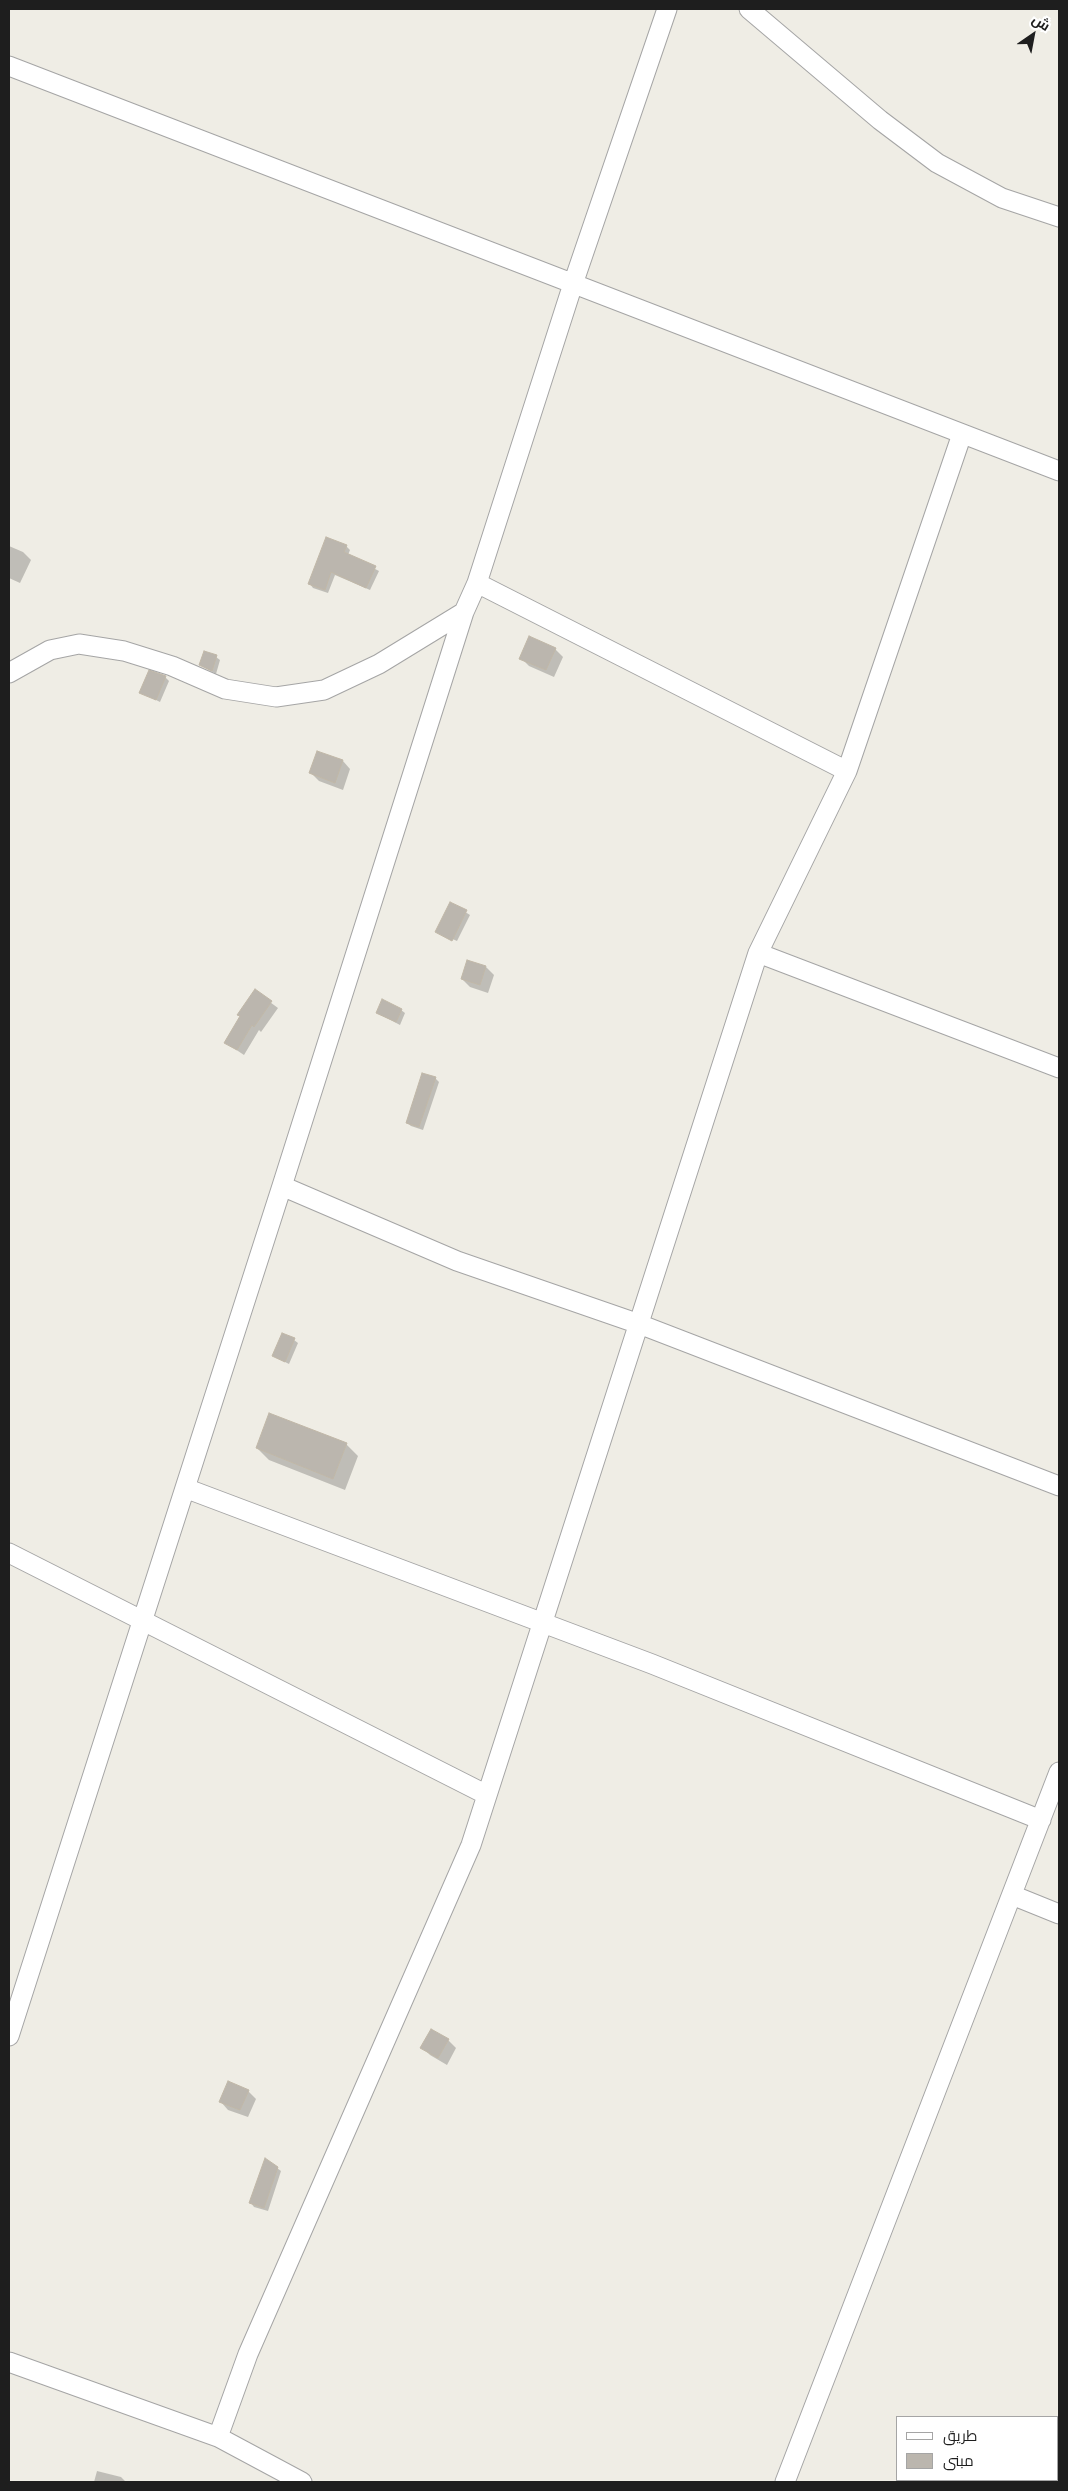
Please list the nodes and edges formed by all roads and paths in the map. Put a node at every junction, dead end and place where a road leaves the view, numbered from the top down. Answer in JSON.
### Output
{"nodes":[{"id":1,"x":667,"y":9,"type":"edge"},
{"id":2,"x":749,"y":9,"type":"edge"},
{"id":3,"x":9,"y":66,"type":"edge"},
{"id":4,"x":1059,"y":217,"type":"edge"},
{"id":5,"x":573,"y":284,"type":"junction"},
{"id":6,"x":962,"y":434,"type":"junction"},
{"id":7,"x":1059,"y":471,"type":"edge"},
{"id":8,"x":477,"y":582,"type":"junction"},
{"id":9,"x":464,"y":612,"type":"junction"},
{"id":10,"x":9,"y":673,"type":"edge"},
{"id":11,"x":847,"y":771,"type":"junction"},
{"id":12,"x":758,"y":953,"type":"junction"},
{"id":13,"x":1059,"y":1068,"type":"edge"},
{"id":14,"x":282,"y":1186,"type":"junction"},
{"id":15,"x":639,"y":1324,"type":"junction"},
{"id":16,"x":1059,"y":1486,"type":"edge"},
{"id":17,"x":185,"y":1488,"type":"junction"},
{"id":18,"x":9,"y":1553,"type":"edge"},
{"id":19,"x":142,"y":1621,"type":"junction"},
{"id":20,"x":543,"y":1623,"type":"junction"},
{"id":21,"x":1059,"y":1772,"type":"edge"},
{"id":22,"x":487,"y":1795,"type":"junction"},
{"id":23,"x":1041,"y":1820,"type":"junction"},
{"id":24,"x":1012,"y":1896,"type":"junction"},
{"id":25,"x":1059,"y":1914,"type":"edge"},
{"id":26,"x":9,"y":2036,"type":"edge"},
{"id":27,"x":9,"y":2362,"type":"edge"},
{"id":28,"x":218,"y":2437,"type":"junction"},
{"id":29,"x":302,"y":2482,"type":"edge"},
{"id":30,"x":785,"y":2482,"type":"edge"}],
"edges":[{"from":1,"to":5,"type":"street"},
{"from":2,"to":4,"type":"street"},
{"from":3,"to":5,"type":"street"},
{"from":5,"to":6,"type":"street"},
{"from":5,"to":8,"type":"street"},
{"from":6,"to":7,"type":"street"},
{"from":6,"to":11,"type":"street"},
{"from":8,"to":9,"type":"street"},
{"from":8,"to":11,"type":"street"},
{"from":9,"to":10,"type":"street"},
{"from":9,"to":14,"type":"street"},
{"from":11,"to":12,"type":"street"},
{"from":12,"to":13,"type":"street"},
{"from":12,"to":15,"type":"street"},
{"from":14,"to":15,"type":"street"},
{"from":14,"to":17,"type":"street"},
{"from":15,"to":16,"type":"street"},
{"from":15,"to":20,"type":"street"},
{"from":17,"to":19,"type":"street"},
{"from":17,"to":20,"type":"street"},
{"from":18,"to":19,"type":"street"},
{"from":19,"to":22,"type":"street"},
{"from":19,"to":26,"type":"street"},
{"from":20,"to":22,"type":"street"},
{"from":20,"to":23,"type":"street"},
{"from":21,"to":23,"type":"street"},
{"from":22,"to":28,"type":"street"},
{"from":23,"to":24,"type":"street"},
{"from":24,"to":25,"type":"street"},
{"from":24,"to":30,"type":"street"},
{"from":27,"to":28,"type":"street"},
{"from":28,"to":29,"type":"street"}]}
